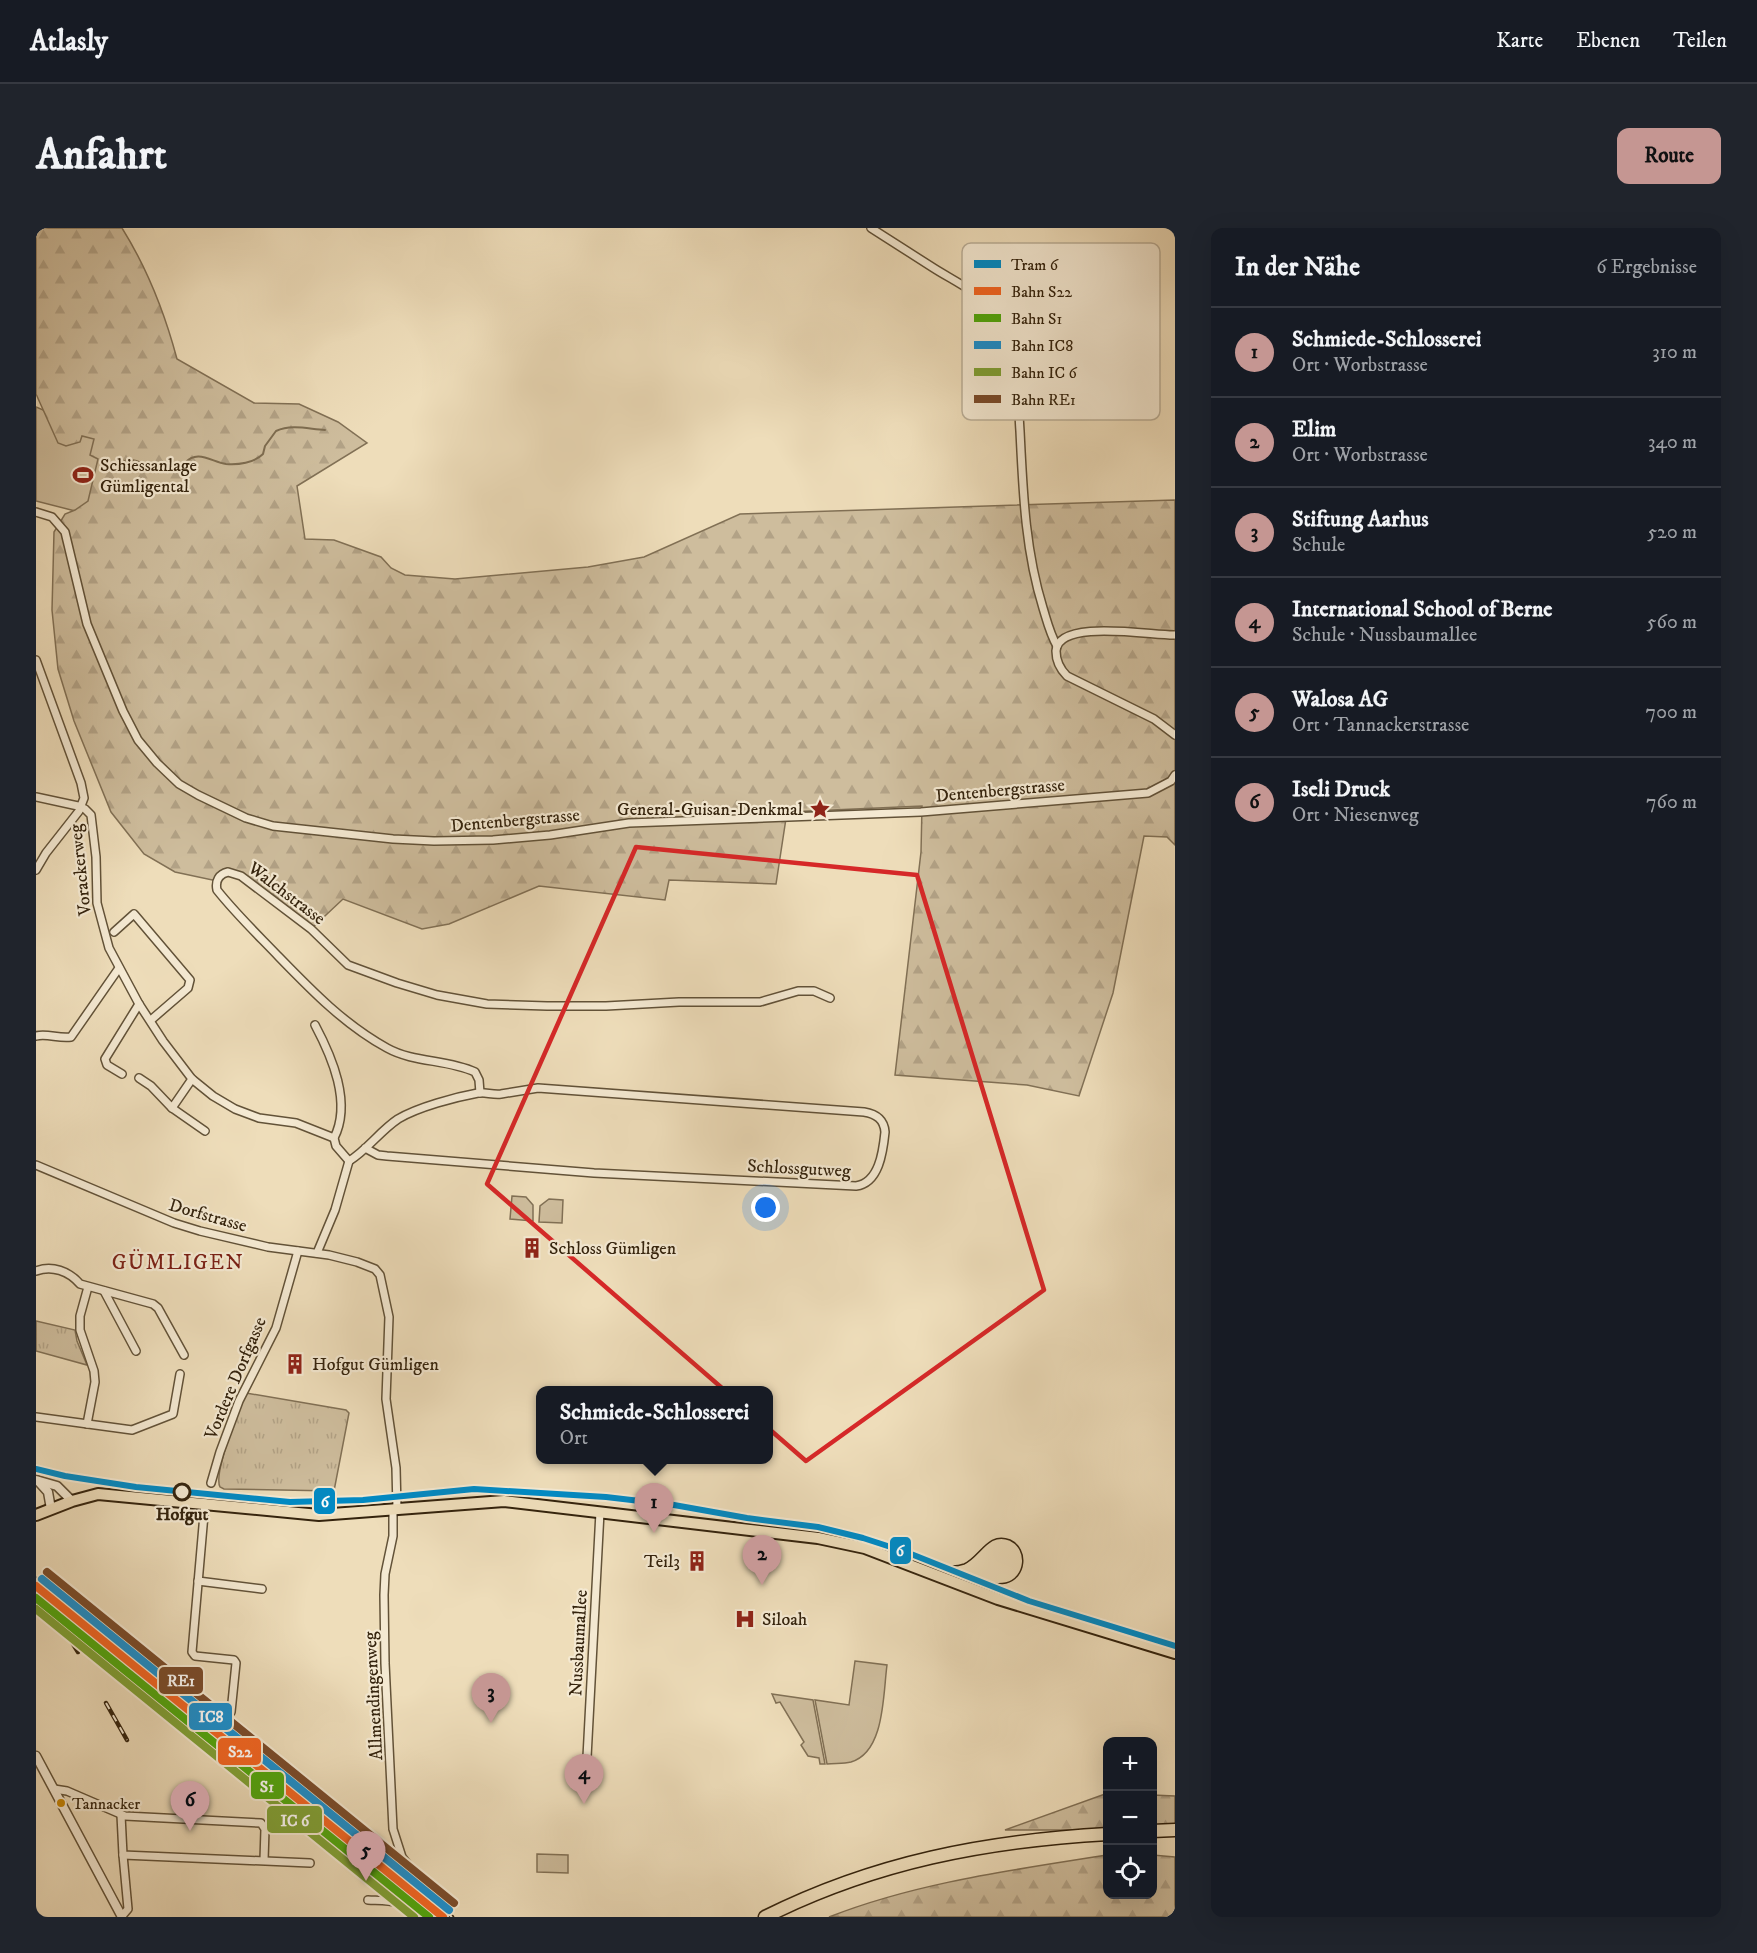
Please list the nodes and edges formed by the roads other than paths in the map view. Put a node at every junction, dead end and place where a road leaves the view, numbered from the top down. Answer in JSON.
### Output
{"nodes":[{"id":1,"x":871,"y":228,"type":"edge"},
{"id":2,"x":962,"y":286,"type":"edge"},
{"id":3,"x":1019,"y":420,"type":"edge"},
{"id":4,"x":36,"y":512,"type":"edge"},
{"id":5,"x":1175,"y":635,"type":"edge"},
{"id":6,"x":1057,"y":646,"type":"junction"},
{"id":7,"x":36,"y":660,"type":"edge"},
{"id":8,"x":1175,"y":735,"type":"edge"},
{"id":9,"x":1175,"y":775,"type":"edge"},
{"id":10,"x":36,"y":797,"type":"edge"},
{"id":11,"x":81,"y":807,"type":"junction"},
{"id":12,"x":36,"y":870,"type":"edge"},
{"id":13,"x":114,"y":932,"type":"dead end"},
{"id":14,"x":119,"y":968,"type":"junction"},
{"id":15,"x":830,"y":998,"type":"dead end"},
{"id":16,"x":139,"y":1004,"type":"junction"},
{"id":17,"x":151,"y":1020,"type":"junction"},
{"id":18,"x":315,"y":1025,"type":"dead end"},
{"id":19,"x":36,"y":1036,"type":"edge"},
{"id":20,"x":122,"y":1074,"type":"dead end"},
{"id":21,"x":139,"y":1078,"type":"dead end"},
{"id":22,"x":192,"y":1079,"type":"junction"},
{"id":23,"x":480,"y":1093,"type":"junction"},
{"id":24,"x":172,"y":1108,"type":"junction"},
{"id":25,"x":205,"y":1131,"type":"dead end"},
{"id":26,"x":334,"y":1138,"type":"junction"},
{"id":27,"x":365,"y":1148,"type":"junction"},
{"id":28,"x":348,"y":1161,"type":"junction"},
{"id":29,"x":36,"y":1165,"type":"edge"},
{"id":30,"x":298,"y":1251,"type":"junction"},
{"id":31,"x":317,"y":1253,"type":"junction"},
{"id":32,"x":36,"y":1271,"type":"edge"},
{"id":33,"x":377,"y":1272,"type":"joint"},
{"id":34,"x":88,"y":1287,"type":"junction"},
{"id":35,"x":104,"y":1291,"type":"junction"},
{"id":36,"x":136,"y":1352,"type":"dead end"},
{"id":37,"x":184,"y":1355,"type":"dead end"},
{"id":38,"x":180,"y":1374,"type":"dead end"},
{"id":39,"x":36,"y":1417,"type":"edge"},
{"id":40,"x":87,"y":1425,"type":"junction"},
{"id":41,"x":37,"y":1480,"type":"edge"},
{"id":42,"x":211,"y":1482,"type":"dead end"},
{"id":43,"x":72,"y":1501,"type":"junction"},
{"id":44,"x":205,"y":1503,"type":"junction"},
{"id":45,"x":51,"y":1509,"type":"junction"},
{"id":46,"x":395,"y":1510,"type":"junction"},
{"id":47,"x":600,"y":1512,"type":"junction"},
{"id":48,"x":36,"y":1515,"type":"edge"},
{"id":49,"x":198,"y":1581,"type":"junction"},
{"id":50,"x":262,"y":1588,"type":"dead end"},
{"id":51,"x":1175,"y":1653,"type":"edge"},
{"id":52,"x":231,"y":1712,"type":"dead end"},
{"id":53,"x":36,"y":1756,"type":"edge"},
{"id":54,"x":586,"y":1776,"type":"dead end"},
{"id":55,"x":54,"y":1790,"type":"junction"},
{"id":56,"x":121,"y":1815,"type":"junction"},
{"id":57,"x":1175,"y":1830,"type":"edge"},
{"id":58,"x":1157,"y":1831,"type":"edge"},
{"id":59,"x":1103,"y":1834,"type":"edge"},
{"id":60,"x":1175,"y":1836,"type":"edge"},
{"id":61,"x":1157,"y":1837,"type":"edge"},
{"id":62,"x":1103,"y":1839,"type":"edge"},
{"id":63,"x":123,"y":1855,"type":"junction"},
{"id":64,"x":264,"y":1860,"type":"junction"},
{"id":65,"x":310,"y":1863,"type":"dead end"},
{"id":66,"x":416,"y":1875,"type":"dead end"},
{"id":67,"x":368,"y":1900,"type":"dead end"},
{"id":68,"x":122,"y":1917,"type":"edge"},
{"id":69,"x":416,"y":1917,"type":"edge"},
{"id":70,"x":765,"y":1917,"type":"edge"},
{"id":71,"x":778,"y":1917,"type":"edge"}],
"edges":[{"from":1,"to":2,"type":"street"},
{"from":3,"to":6,"type":"street"},
{"from":4,"to":9,"type":"street","name":"Dentenbergstrasse"},
{"from":5,"to":6,"type":"street"},
{"from":6,"to":8,"type":"street"},
{"from":7,"to":11,"type":"street"},
{"from":10,"to":11,"type":"street"},
{"from":11,"to":12,"type":"street"},
{"from":11,"to":14,"type":"street","name":"Vorackerweg"},
{"from":13,"to":17,"type":"street"},
{"from":14,"to":16,"type":"street","name":"Vorackerweg"},
{"from":14,"to":19,"type":"street"},
{"from":15,"to":23,"type":"street","name":"Walchstrasse"},
{"from":16,"to":17,"type":"street","name":"Vorackerweg"},
{"from":16,"to":20,"type":"street"},
{"from":17,"to":22,"type":"street","name":"Vorackerweg"},
{"from":18,"to":26,"type":"street"},
{"from":21,"to":24,"type":"street"},
{"from":22,"to":24,"type":"street"},
{"from":22,"to":26,"type":"street","name":"Vorackerweg"},
{"from":23,"to":27,"type":"street"},
{"from":23,"to":27,"type":"street","name":"Schlossgutweg"},
{"from":24,"to":25,"type":"street"},
{"from":26,"to":28,"type":"street"},
{"from":27,"to":28,"type":"street"},
{"from":28,"to":31,"type":"street"},
{"from":29,"to":30,"type":"street","name":"Dorfstrasse"},
{"from":30,"to":31,"type":"street","name":"Dorfstrasse"},
{"from":30,"to":42,"type":"street","name":"Vordere Dorfgasse"},
{"from":31,"to":33,"type":"street","name":"Dorfstrasse"},
{"from":32,"to":34,"type":"street"},
{"from":33,"to":46,"type":"street","name":"Allmendingenweg"},
{"from":34,"to":35,"type":"street"},
{"from":34,"to":40,"type":"street"},
{"from":35,"to":36,"type":"street"},
{"from":35,"to":37,"type":"street"},
{"from":38,"to":40,"type":"street"},
{"from":39,"to":40,"type":"street"},
{"from":41,"to":43,"type":"street"},
{"from":41,"to":45,"type":"street"},
{"from":43,"to":44,"type":"main road"},
{"from":43,"to":45,"type":"main road"},
{"from":44,"to":46,"type":"main road"},
{"from":44,"to":49,"type":"street"},
{"from":45,"to":48,"type":"main road"},
{"from":46,"to":47,"type":"main road"},
{"from":46,"to":66,"type":"street","name":"Allmendingenweg"},
{"from":47,"to":51,"type":"main road"},
{"from":47,"to":54,"type":"street","name":"Nussbaumallee"},
{"from":49,"to":50,"type":"street"},
{"from":49,"to":52,"type":"street"},
{"from":53,"to":55,"type":"street"},
{"from":55,"to":56,"type":"street"},
{"from":55,"to":68,"type":"street"},
{"from":56,"to":63,"type":"street"},
{"from":56,"to":64,"type":"street"},
{"from":57,"to":58,"type":"highway"},
{"from":59,"to":70,"type":"highway"},
{"from":60,"to":61,"type":"highway"},
{"from":62,"to":71,"type":"highway"},
{"from":63,"to":64,"type":"street"},
{"from":63,"to":68,"type":"street"},
{"from":64,"to":65,"type":"street"},
{"from":67,"to":69,"type":"street"}]}
